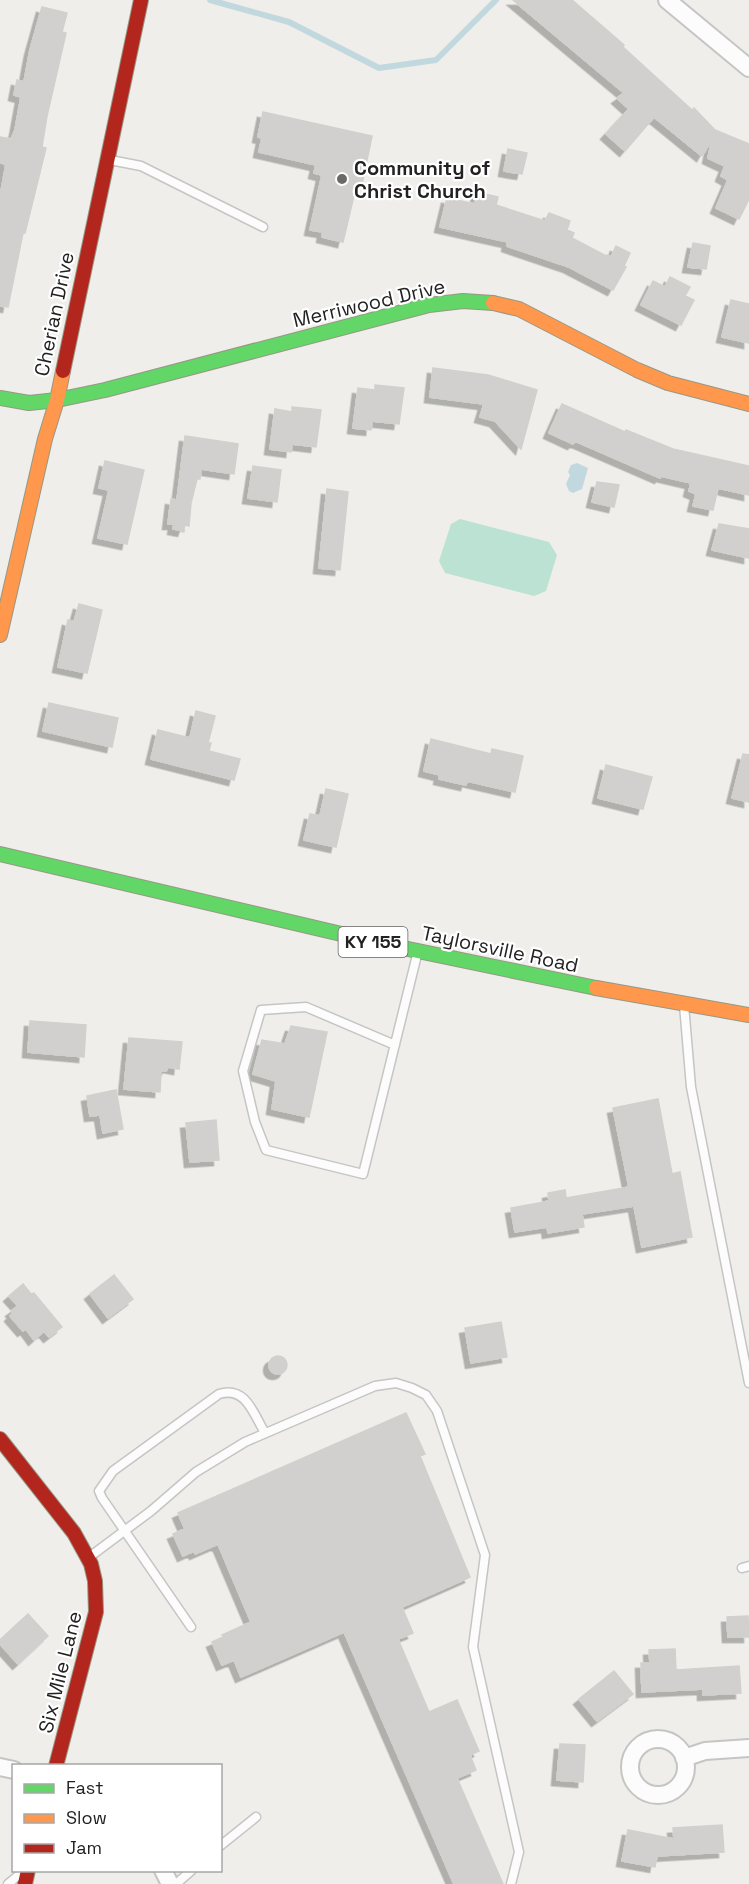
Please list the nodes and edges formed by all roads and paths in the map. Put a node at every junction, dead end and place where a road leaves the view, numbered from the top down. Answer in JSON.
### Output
{"nodes":[{"id":1,"x":141,"y":0,"type":"edge"},
{"id":2,"x":667,"y":0,"type":"edge"},
{"id":3,"x":749,"y":68,"type":"edge"},
{"id":4,"x":107,"y":159,"type":"junction"},
{"id":5,"x":263,"y":227,"type":"dead end"},
{"id":6,"x":0,"y":398,"type":"edge"},
{"id":7,"x":57,"y":400,"type":"junction"},
{"id":8,"x":749,"y":404,"type":"edge"},
{"id":9,"x":0,"y":634,"type":"edge"},
{"id":10,"x":0,"y":854,"type":"edge"},
{"id":11,"x":418,"y":951,"type":"junction"},
{"id":12,"x":684,"y":1005,"type":"junction"},
{"id":13,"x":749,"y":1016,"type":"edge"},
{"id":14,"x":395,"y":1045,"type":"junction"},
{"id":15,"x":749,"y":1383,"type":"edge"},
{"id":16,"x":265,"y":1433,"type":"junction"},
{"id":17,"x":0,"y":1438,"type":"edge"},
{"id":18,"x":124,"y":1531,"type":"junction"},
{"id":19,"x":88,"y":1558,"type":"junction"},
{"id":20,"x":191,"y":1627,"type":"dead end"},
{"id":21,"x":749,"y":1748,"type":"edge"},
{"id":22,"x":684,"y":1758,"type":"dead end"},
{"id":23,"x":57,"y":1764,"type":"edge"},
{"id":24,"x":256,"y":1817,"type":"dead end"},
{"id":25,"x":222,"y":1844,"type":"edge"},
{"id":26,"x":24,"y":1872,"type":"edge"},
{"id":27,"x":190,"y":1872,"type":"edge"},
{"id":28,"x":8,"y":1884,"type":"edge"},
{"id":29,"x":176,"y":1884,"type":"edge"},
{"id":30,"x":511,"y":1884,"type":"edge"}],
"edges":[{"from":1,"to":4,"type":"street","name":"Cherian Drive"},
{"from":2,"to":3,"type":"street"},
{"from":4,"to":5,"type":"lane"},
{"from":4,"to":7,"type":"street","name":"Cherian Drive"},
{"from":6,"to":7,"type":"street","name":"Merriwood Drive"},
{"from":7,"to":8,"type":"street","name":"Merriwood Drive"},
{"from":7,"to":9,"type":"street","name":"Cherian Drive"},
{"from":10,"to":11,"type":"street","name":"Taylorsville Road","number":"KY 155"},
{"from":11,"to":12,"type":"street","name":"Taylorsville Road","number":"KY 155"},
{"from":11,"to":14,"type":"lane"},
{"from":12,"to":13,"type":"street","name":"Taylorsville Road","number":"KY 155"},
{"from":12,"to":15,"type":"lane"},
{"from":14,"to":14,"type":"lane"},
{"from":16,"to":18,"type":"lane"},
{"from":16,"to":18,"type":"lane"},
{"from":16,"to":30,"type":"lane"},
{"from":17,"to":19,"type":"street","name":"Six Mile Lane"},
{"from":18,"to":19,"type":"lane"},
{"from":18,"to":20,"type":"lane"},
{"from":19,"to":23,"type":"street","name":"Six Mile Lane"},
{"from":21,"to":22,"type":"street"},
{"from":24,"to":25,"type":"lane"},
{"from":26,"to":28,"type":"lane"},
{"from":27,"to":29,"type":"lane"}]}
